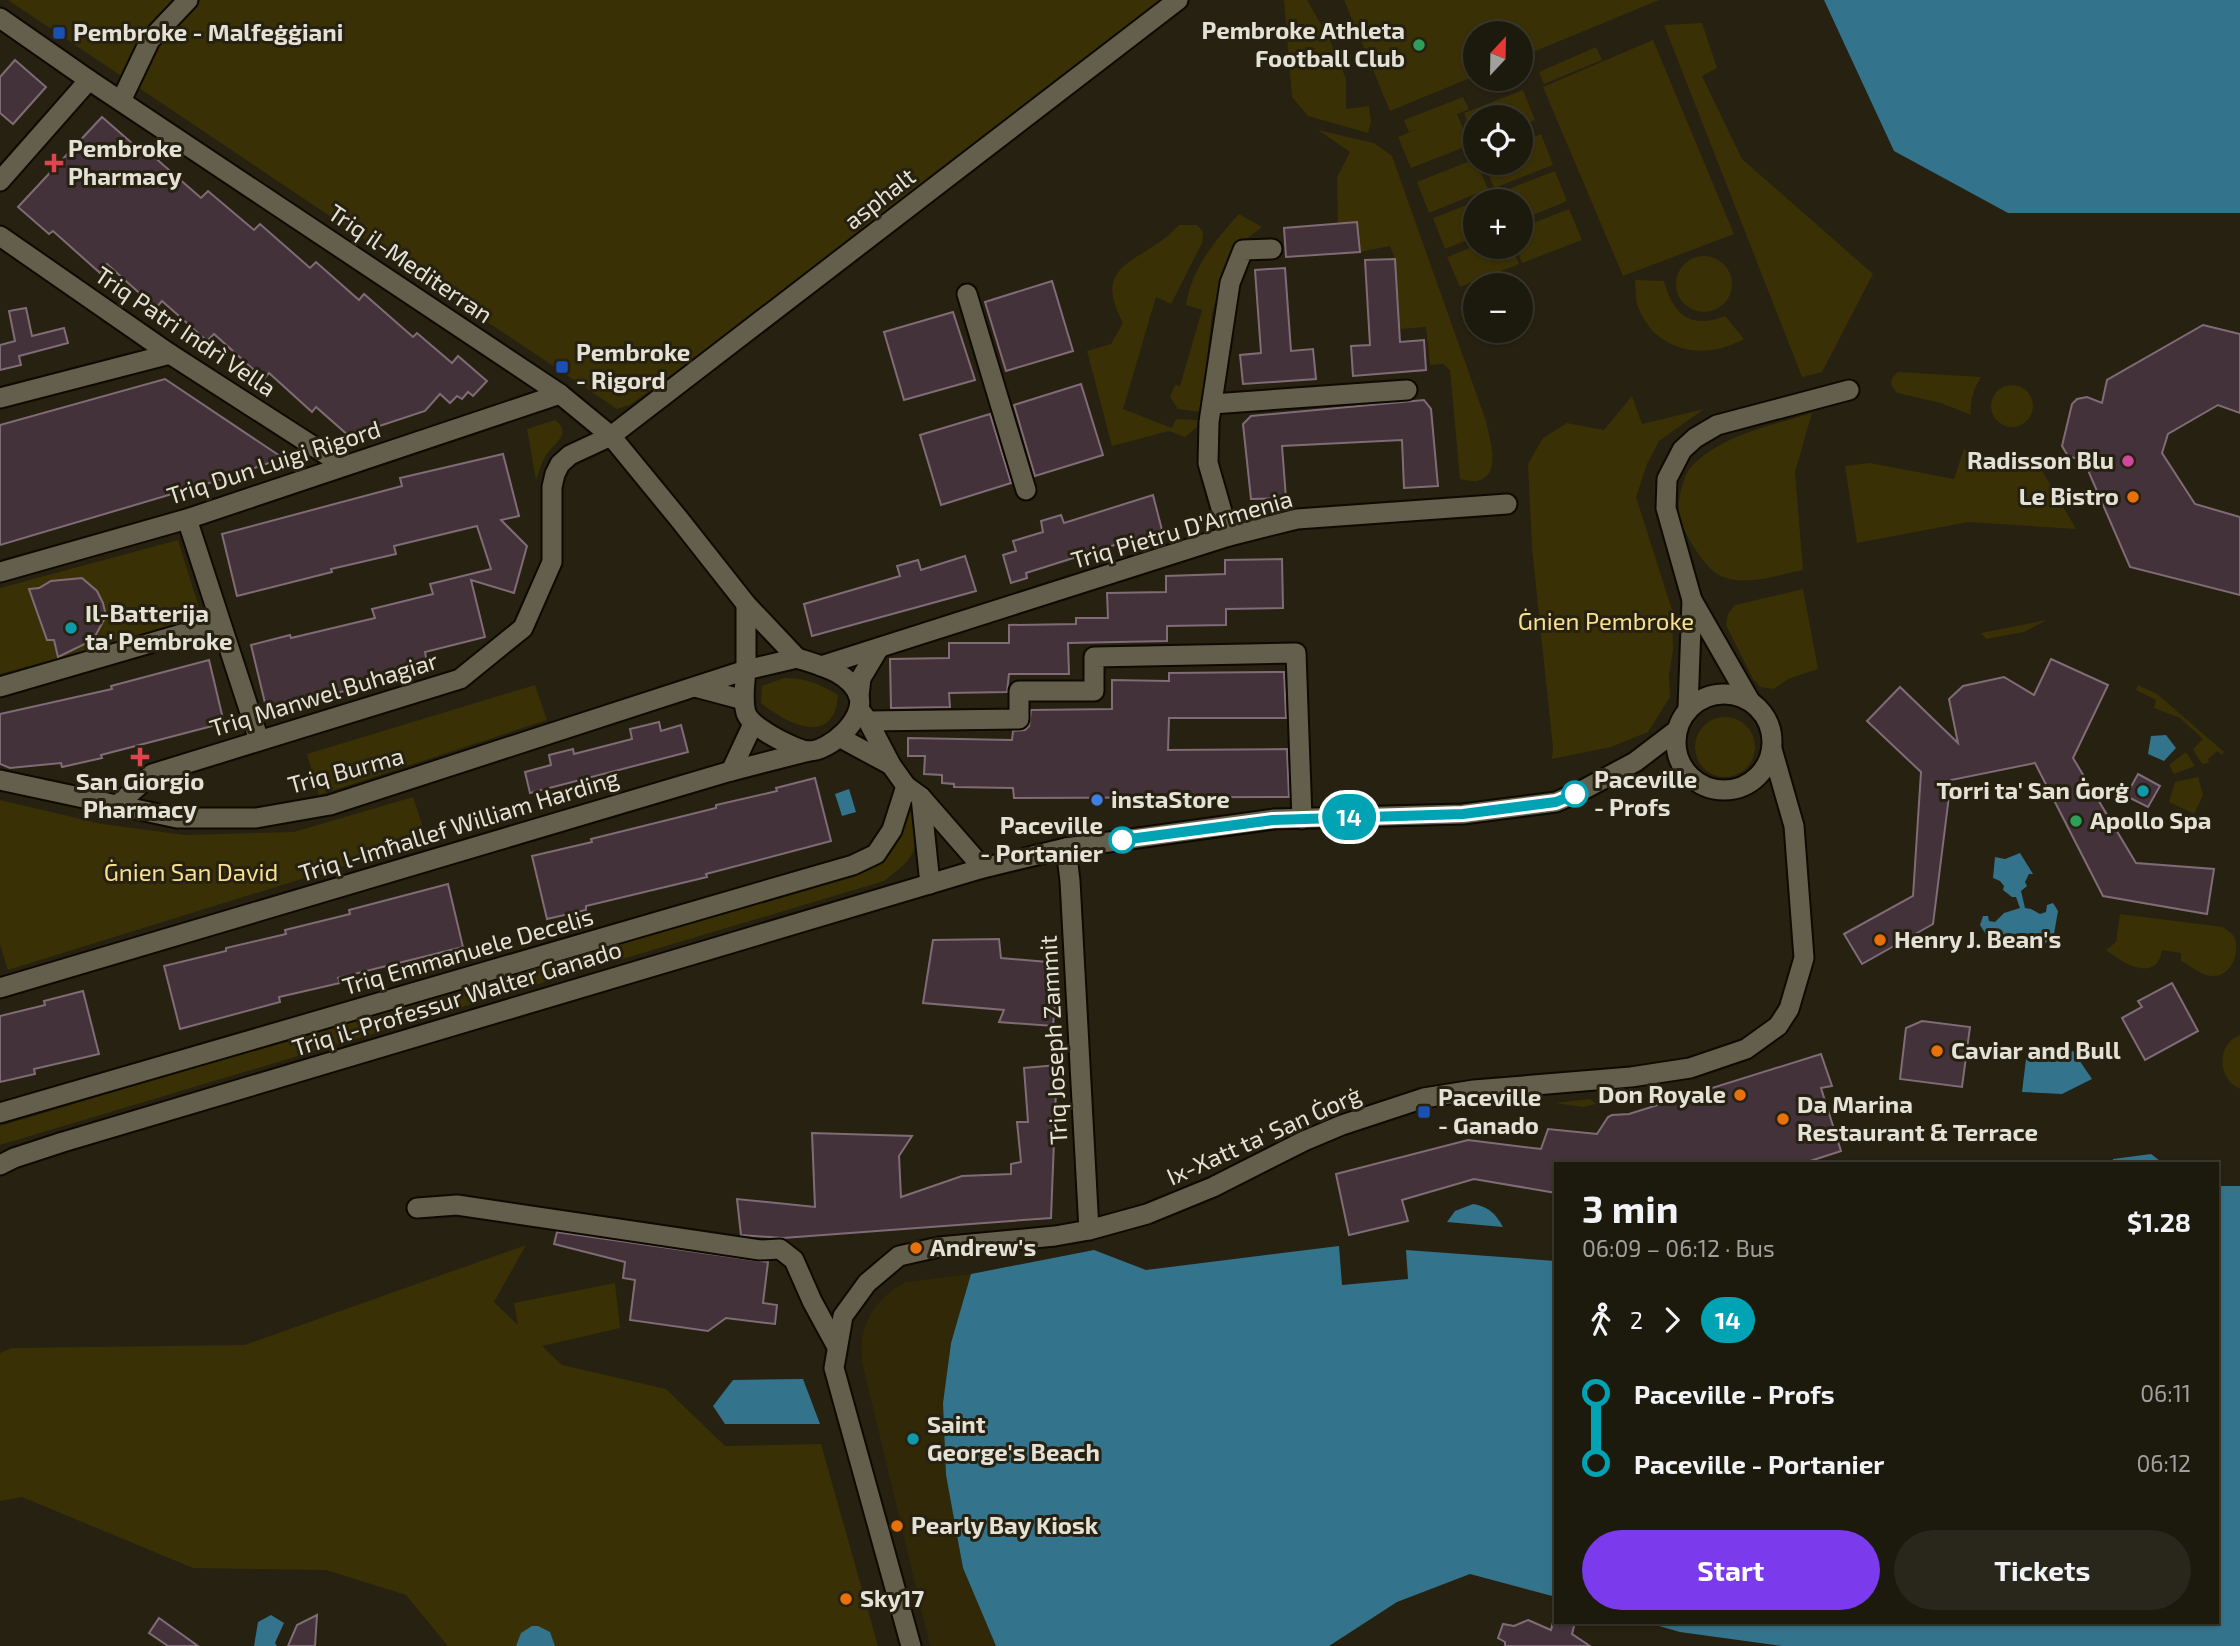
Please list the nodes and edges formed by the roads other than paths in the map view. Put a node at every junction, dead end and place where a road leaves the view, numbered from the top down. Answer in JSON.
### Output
{"nodes":[{"id":1,"x":188,"y":0,"type":"edge"},
{"id":2,"x":1178,"y":0,"type":"edge"},
{"id":3,"x":0,"y":18,"type":"edge"},
{"id":4,"x":89,"y":80,"type":"junction"},
{"id":5,"x":121,"y":101,"type":"junction"},
{"id":6,"x":0,"y":181,"type":"edge"},
{"id":7,"x":0,"y":236,"type":"edge"},
{"id":8,"x":1272,"y":248,"type":"dead end"},
{"id":9,"x":967,"y":295,"type":"dead end"},
{"id":10,"x":170,"y":354,"type":"junction"},
{"id":11,"x":1407,"y":390,"type":"dead end"},
{"id":12,"x":1849,"y":390,"type":"dead end"},
{"id":13,"x":560,"y":394,"type":"junction"},
{"id":14,"x":0,"y":398,"type":"edge"},
{"id":15,"x":1212,"y":404,"type":"junction"},
{"id":16,"x":611,"y":436,"type":"junction"},
{"id":17,"x":344,"y":466,"type":"junction"},
{"id":18,"x":1026,"y":490,"type":"dead end"},
{"id":19,"x":1507,"y":504,"type":"dead end"},
{"id":20,"x":187,"y":519,"type":"junction"},
{"id":21,"x":1229,"y":536,"type":"junction"},
{"id":22,"x":0,"y":572,"type":"edge"},
{"id":23,"x":1692,"y":600,"type":"junction"},
{"id":24,"x":746,"y":604,"type":"junction"},
{"id":25,"x":219,"y":623,"type":"junction"},
{"id":26,"x":879,"y":648,"type":"junction"},
{"id":27,"x":797,"y":658,"type":"junction"},
{"id":28,"x":821,"y":666,"type":"junction"},
{"id":29,"x":746,"y":670,"type":"junction"},
{"id":30,"x":0,"y":687,"type":"edge"},
{"id":31,"x":695,"y":687,"type":"junction"},
{"id":32,"x":744,"y":700,"type":"junction"},
{"id":33,"x":1750,"y":701,"type":"junction"},
{"id":34,"x":1688,"y":707,"type":"junction"},
{"id":35,"x":862,"y":709,"type":"junction"},
{"id":36,"x":753,"y":724,"type":"junction"},
{"id":37,"x":1677,"y":730,"type":"junction"},
{"id":38,"x":839,"y":737,"type":"junction"},
{"id":39,"x":259,"y":740,"type":"junction"},
{"id":40,"x":1772,"y":749,"type":"junction"},
{"id":41,"x":808,"y":751,"type":"junction"},
{"id":42,"x":891,"y":765,"type":"junction"},
{"id":43,"x":732,"y":771,"type":"junction"},
{"id":44,"x":0,"y":780,"type":"edge"},
{"id":45,"x":913,"y":791,"type":"junction"},
{"id":46,"x":116,"y":806,"type":"junction"},
{"id":47,"x":1302,"y":819,"type":"junction"},
{"id":48,"x":1066,"y":848,"type":"junction"},
{"id":49,"x":983,"y":868,"type":"junction"},
{"id":50,"x":930,"y":884,"type":"junction"},
{"id":51,"x":0,"y":988,"type":"edge"},
{"id":52,"x":0,"y":1114,"type":"edge"},
{"id":53,"x":0,"y":1165,"type":"edge"},
{"id":54,"x":416,"y":1208,"type":"dead end"},
{"id":55,"x":1089,"y":1230,"type":"junction"},
{"id":56,"x":837,"y":1346,"type":"junction"},
{"id":57,"x":911,"y":1646,"type":"edge"}],
"edges":[{"from":1,"to":5,"type":"street"},
{"from":2,"to":16,"type":"street","name":"asphalt"},
{"from":3,"to":4,"type":"street","name":"Triq il-Mediterran"},
{"from":4,"to":5,"type":"street","name":"Triq il-Mediterran"},
{"from":4,"to":6,"type":"street"},
{"from":5,"to":13,"type":"street","name":"Triq il-Mediterran"},
{"from":7,"to":10,"type":"street","name":"Triq Patri Indrì Vella"},
{"from":8,"to":15,"type":"street"},
{"from":9,"to":18,"type":"street"},
{"from":10,"to":14,"type":"street"},
{"from":10,"to":17,"type":"street","name":"Triq Patri Indrì Vella"},
{"from":11,"to":15,"type":"street"},
{"from":12,"to":23,"type":"street"},
{"from":13,"to":16,"type":"street","name":"Triq il-Mediterran"},
{"from":13,"to":17,"type":"street","name":"Triq Dun Luigi Rigord"},
{"from":15,"to":21,"type":"street"},
{"from":16,"to":24,"type":"street","name":"Triq il-Mediterran"},
{"from":16,"to":39,"type":"street","name":"Triq Manwel Buhagiar"},
{"from":17,"to":20,"type":"street","name":"Triq Dun Luigi Rigord"},
{"from":19,"to":21,"type":"street","name":"Triq Pietru D'Armenia"},
{"from":20,"to":22,"type":"street","name":"Triq Dun Luigi Rigord"},
{"from":20,"to":25,"type":"street"},
{"from":21,"to":26,"type":"street","name":"Triq Pietru D'Armenia"},
{"from":23,"to":33,"type":"street"},
{"from":23,"to":34,"type":"street"},
{"from":24,"to":27,"type":"street","name":"Triq il-Mediterran"},
{"from":24,"to":29,"type":"street"},
{"from":25,"to":30,"type":"street"},
{"from":25,"to":39,"type":"street"},
{"from":26,"to":28,"type":"street","name":"Triq Pietru D'Armenia"},
{"from":26,"to":35,"type":"street"},
{"from":27,"to":28,"type":"street"},
{"from":27,"to":29,"type":"street"},
{"from":28,"to":35,"type":"street"},
{"from":29,"to":31,"type":"street","name":"Triq Burma"},
{"from":29,"to":32,"type":"street"},
{"from":31,"to":32,"type":"street"},
{"from":31,"to":46,"type":"street","name":"Triq Burma"},
{"from":32,"to":36,"type":"street"},
{"from":33,"to":34,"type":"street"},
{"from":33,"to":40,"type":"street"},
{"from":34,"to":37,"type":"street","name":"Triq il-Professur Walter Ganado"},
{"from":35,"to":38,"type":"street"},
{"from":35,"to":42,"type":"street"},
{"from":35,"to":47,"type":"street"},
{"from":36,"to":41,"type":"street"},
{"from":36,"to":43,"type":"street"},
{"from":37,"to":40,"type":"street"},
{"from":37,"to":47,"type":"street","name":"Triq il-Professur Walter Ganado"},
{"from":38,"to":41,"type":"street"},
{"from":38,"to":42,"type":"street"},
{"from":39,"to":46,"type":"street","name":"Triq Manwel Buhagiar"},
{"from":40,"to":55,"type":"street","name":"Ix-Xatt ta' San Ġorġ"},
{"from":41,"to":43,"type":"street","name":"Triq l-Imħallef William Harding"},
{"from":42,"to":45,"type":"street"},
{"from":43,"to":51,"type":"street","name":"Triq l-Imħallef William Harding"},
{"from":44,"to":46,"type":"street","name":"Triq Burma"},
{"from":45,"to":49,"type":"street"},
{"from":45,"to":50,"type":"street"},
{"from":45,"to":52,"type":"street","name":"Triq Emmanuele Decelis"},
{"from":47,"to":48,"type":"street","name":"Triq il-Professur Walter Ganado"},
{"from":48,"to":49,"type":"street","name":"Triq il-Professur Walter Ganado"},
{"from":48,"to":55,"type":"street","name":"Triq Joseph Zammit"},
{"from":49,"to":50,"type":"street","name":"Triq il-Professur Walter Ganado"},
{"from":50,"to":53,"type":"street","name":"Triq il-Professur Walter Ganado"},
{"from":54,"to":56,"type":"street"},
{"from":55,"to":56,"type":"street","name":"Ix-Xatt ta' San Ġorġ"},
{"from":56,"to":57,"type":"street","name":"Ix-Xatt ta' San Ġorġ"}]}
